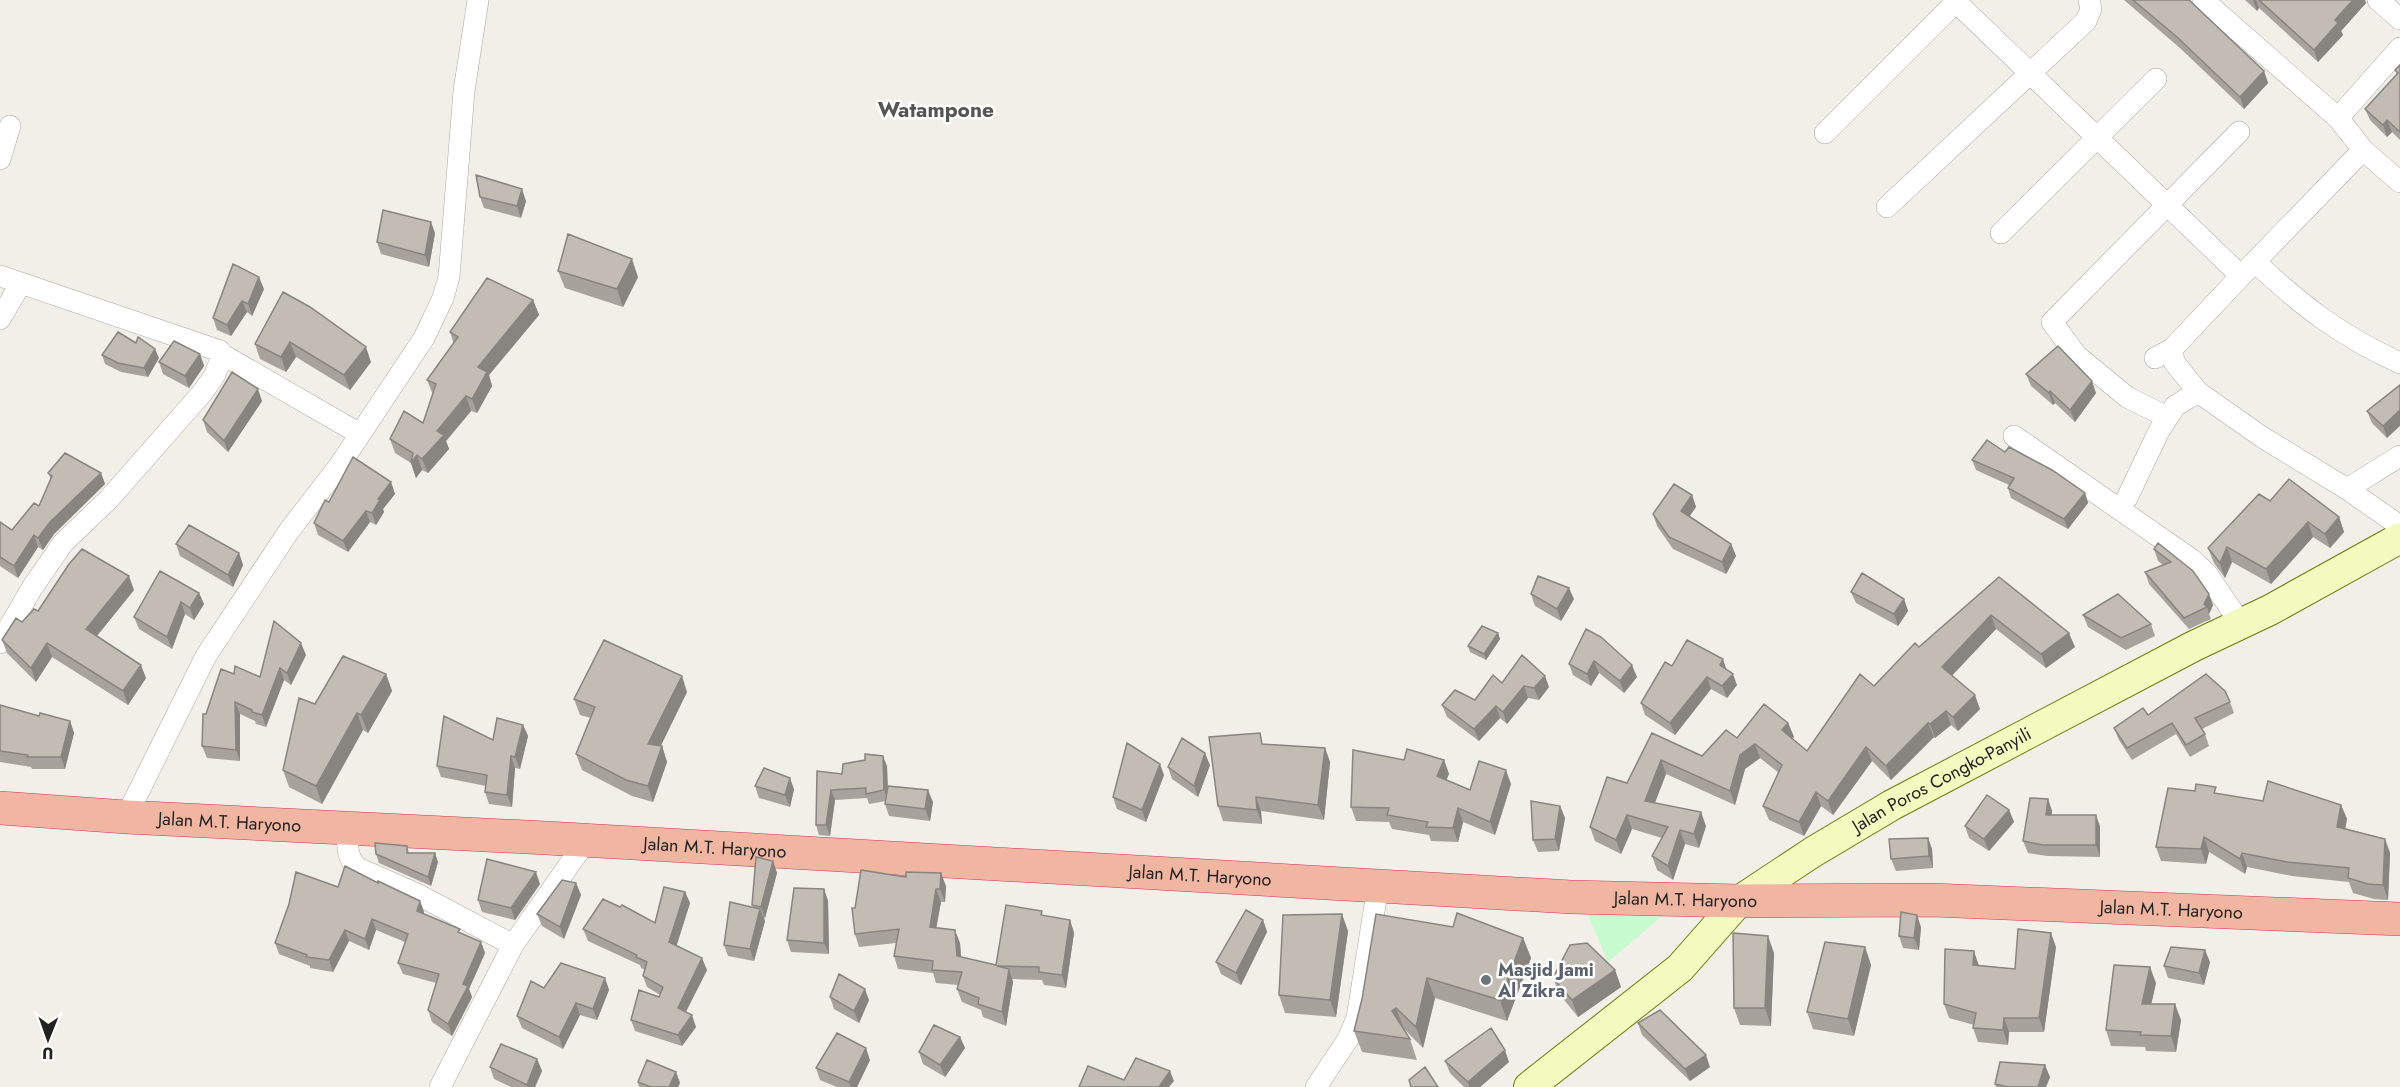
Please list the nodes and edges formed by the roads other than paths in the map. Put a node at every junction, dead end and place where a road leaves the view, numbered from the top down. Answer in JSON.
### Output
{"nodes":[{"id":1,"x":478,"y":0,"type":"edge"},
{"id":2,"x":2089,"y":0,"type":"edge"},
{"id":3,"x":2203,"y":0,"type":"edge"},
{"id":4,"x":2378,"y":0,"type":"edge"},
{"id":5,"x":1956,"y":1,"type":"edge"},
{"id":6,"x":2400,"y":19,"type":"edge"},
{"id":7,"x":2400,"y":48,"type":"edge"},
{"id":8,"x":2031,"y":74,"type":"junction"},
{"id":9,"x":2156,"y":79,"type":"dead end"},
{"id":10,"x":2338,"y":118,"type":"junction"},
{"id":11,"x":10,"y":126,"type":"dead end"},
{"id":12,"x":2239,"y":132,"type":"dead end"},
{"id":13,"x":1825,"y":133,"type":"dead end"},
{"id":14,"x":2097,"y":138,"type":"junction"},
{"id":15,"x":2363,"y":150,"type":"junction"},
{"id":16,"x":0,"y":159,"type":"edge"},
{"id":17,"x":2400,"y":182,"type":"edge"},
{"id":18,"x":2167,"y":205,"type":"junction"},
{"id":19,"x":1887,"y":207,"type":"dead end"},
{"id":20,"x":2001,"y":233,"type":"dead end"},
{"id":21,"x":2248,"y":269,"type":"junction"},
{"id":22,"x":0,"y":276,"type":"edge"},
{"id":23,"x":21,"y":283,"type":"junction"},
{"id":24,"x":0,"y":319,"type":"edge"},
{"id":25,"x":223,"y":355,"type":"junction"},
{"id":26,"x":2400,"y":363,"type":"edge"},
{"id":27,"x":2198,"y":392,"type":"junction"},
{"id":28,"x":2167,"y":417,"type":"junction"},
{"id":29,"x":360,"y":434,"type":"junction"},
{"id":30,"x":2014,"y":436,"type":"dead end"},
{"id":31,"x":2400,"y":456,"type":"edge"},
{"id":32,"x":2347,"y":489,"type":"junction"},
{"id":33,"x":2127,"y":498,"type":"dead end"},
{"id":34,"x":2400,"y":526,"type":"edge"},
{"id":35,"x":2400,"y":538,"type":"edge"},
{"id":36,"x":2241,"y":624,"type":"junction"},
{"id":37,"x":0,"y":643,"type":"edge"},
{"id":38,"x":0,"y":808,"type":"edge"},
{"id":39,"x":126,"y":817,"type":"junction"},
{"id":40,"x":348,"y":828,"type":"junction"},
{"id":41,"x":586,"y":841,"type":"junction"},
{"id":42,"x":1378,"y":886,"type":"junction"},
{"id":43,"x":1739,"y":901,"type":"junction"},
{"id":44,"x":2400,"y":919,"type":"edge"},
{"id":45,"x":513,"y":945,"type":"junction"},
{"id":46,"x":444,"y":1086,"type":"edge"},
{"id":47,"x":1316,"y":1087,"type":"edge"},
{"id":48,"x":1529,"y":1087,"type":"edge"}],
"edges":[{"from":1,"to":29,"type":"street"},
{"from":2,"to":8,"type":"street"},
{"from":3,"to":10,"type":"street"},
{"from":4,"to":6,"type":"street"},
{"from":5,"to":8,"type":"street"},
{"from":5,"to":13,"type":"street"},
{"from":7,"to":10,"type":"street"},
{"from":8,"to":14,"type":"street"},
{"from":8,"to":19,"type":"street"},
{"from":9,"to":14,"type":"street"},
{"from":10,"to":15,"type":"street"},
{"from":11,"to":16,"type":"street"},
{"from":12,"to":18,"type":"street"},
{"from":14,"to":18,"type":"street"},
{"from":14,"to":20,"type":"street"},
{"from":15,"to":17,"type":"street"},
{"from":15,"to":21,"type":"street"},
{"from":18,"to":21,"type":"street"},
{"from":18,"to":28,"type":"street"},
{"from":21,"to":26,"type":"street"},
{"from":21,"to":27,"type":"street"},
{"from":22,"to":23,"type":"street"},
{"from":23,"to":24,"type":"street"},
{"from":23,"to":25,"type":"street"},
{"from":25,"to":29,"type":"street"},
{"from":25,"to":37,"type":"street"},
{"from":27,"to":28,"type":"street"},
{"from":27,"to":32,"type":"street"},
{"from":28,"to":33,"type":"street"},
{"from":29,"to":39,"type":"street"},
{"from":30,"to":36,"type":"street"},
{"from":31,"to":32,"type":"street"},
{"from":32,"to":34,"type":"street"},
{"from":35,"to":36,"type":"main road","name":"Jalan Poros Congko-Panyili"},
{"from":36,"to":43,"type":"main road","name":"Jalan Poros Congko-Panyili"},
{"from":38,"to":39,"type":"highway","name":"Jalan M.T. Haryono"},
{"from":39,"to":40,"type":"highway","name":"Jalan M.T. Haryono"},
{"from":40,"to":41,"type":"highway","name":"Jalan M.T. Haryono"},
{"from":40,"to":45,"type":"street"},
{"from":41,"to":42,"type":"highway","name":"Jalan M.T. Haryono"},
{"from":41,"to":45,"type":"street"},
{"from":42,"to":43,"type":"highway","name":"Jalan M.T. Haryono"},
{"from":42,"to":47,"type":"street"},
{"from":43,"to":44,"type":"highway","name":"Jalan M.T. Haryono"},
{"from":43,"to":48,"type":"main road","name":"Jalan Poros Congko-Panyili"},
{"from":45,"to":46,"type":"street"}]}
